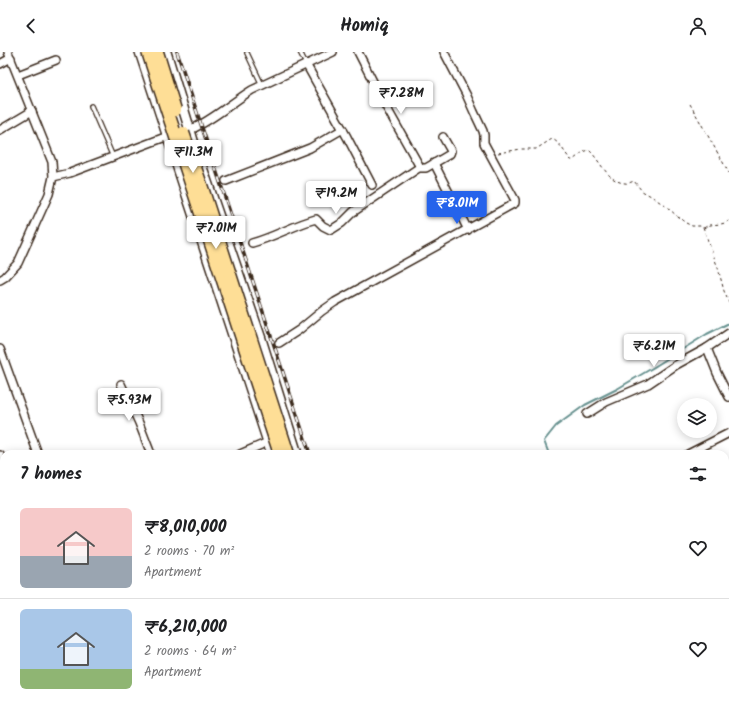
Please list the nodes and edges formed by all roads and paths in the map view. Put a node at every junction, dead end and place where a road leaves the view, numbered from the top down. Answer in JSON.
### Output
{"nodes":[{"id":1,"x":140,"y":52,"type":"edge"},
{"id":2,"x":148,"y":52,"type":"edge"},
{"id":3,"x":157,"y":52,"type":"edge"},
{"id":4,"x":166,"y":52,"type":"edge"},
{"id":5,"x":300,"y":52,"type":"edge"},
{"id":6,"x":333,"y":52,"type":"edge"},
{"id":7,"x":358,"y":52,"type":"edge"},
{"id":8,"x":444,"y":52,"type":"edge"},
{"id":9,"x":247,"y":53,"type":"dead end"},
{"id":10,"x":10,"y":55,"type":"edge"},
{"id":11,"x":56,"y":60,"type":"dead end"},
{"id":12,"x":0,"y":64,"type":"edge"},
{"id":13,"x":306,"y":64,"type":"junction"},
{"id":14,"x":18,"y":75,"type":"junction"},
{"id":15,"x":262,"y":85,"type":"junction"},
{"id":16,"x":690,"y":104,"type":"dead end"},
{"id":17,"x":91,"y":106,"type":"dead end"},
{"id":18,"x":32,"y":111,"type":"junction"},
{"id":19,"x":343,"y":129,"type":"junction"},
{"id":20,"x":0,"y":130,"type":"edge"},
{"id":21,"x":190,"y":130,"type":"junction"},
{"id":22,"x":168,"y":136,"type":"junction"},
{"id":23,"x":444,"y":137,"type":"dead end"},
{"id":24,"x":490,"y":155,"type":"junction"},
{"id":25,"x":113,"y":157,"type":"junction"},
{"id":26,"x":200,"y":161,"type":"junction"},
{"id":27,"x":434,"y":163,"type":"junction"},
{"id":28,"x":420,"y":167,"type":"junction"},
{"id":29,"x":178,"y":168,"type":"junction"},
{"id":30,"x":729,"y":173,"type":"edge"},
{"id":31,"x":53,"y":177,"type":"junction"},
{"id":32,"x":226,"y":181,"type":"dead end"},
{"id":33,"x":372,"y":184,"type":"dead end"},
{"id":34,"x":729,"y":221,"type":"edge"},
{"id":35,"x":704,"y":228,"type":"junction"},
{"id":36,"x":468,"y":230,"type":"junction"},
{"id":37,"x":252,"y":243,"type":"dead end"},
{"id":38,"x":0,"y":280,"type":"edge"},
{"id":39,"x":729,"y":303,"type":"edge"},
{"id":40,"x":729,"y":333,"type":"edge"},
{"id":41,"x":279,"y":343,"type":"dead end"},
{"id":42,"x":707,"y":348,"type":"junction"},
{"id":43,"x":0,"y":349,"type":"edge"},
{"id":44,"x":121,"y":384,"type":"dead end"},
{"id":45,"x":729,"y":397,"type":"edge"},
{"id":46,"x":587,"y":414,"type":"dead end"},
{"id":47,"x":729,"y":433,"type":"edge"},
{"id":48,"x":268,"y":442,"type":"junction"},
{"id":49,"x":37,"y":450,"type":"edge"},
{"id":50,"x":149,"y":450,"type":"edge"},
{"id":51,"x":249,"y":450,"type":"edge"},
{"id":52,"x":271,"y":450,"type":"edge"},
{"id":53,"x":279,"y":450,"type":"edge"},
{"id":54,"x":287,"y":450,"type":"edge"},
{"id":55,"x":296,"y":450,"type":"edge"},
{"id":56,"x":696,"y":450,"type":"edge"}],
"edges":[{"from":1,"to":22,"type":"street"},
{"from":2,"to":53,"type":"highway","bridge":true},
{"from":3,"to":54,"type":"highway","bridge":true},
{"from":4,"to":21,"type":"street"},
{"from":5,"to":13,"type":"lane"},
{"from":6,"to":13,"type":"street"},
{"from":7,"to":28,"type":"street"},
{"from":8,"to":24,"type":"street"},
{"from":9,"to":15,"type":"lane"},
{"from":10,"to":12,"type":"street"},
{"from":10,"to":14,"type":"street"},
{"from":11,"to":14,"type":"street"},
{"from":13,"to":15,"type":"street"},
{"from":13,"to":19,"type":"street"},
{"from":14,"to":18,"type":"street"},
{"from":15,"to":21,"type":"street"},
{"from":16,"to":30,"type":"path"},
{"from":17,"to":25,"type":"lane"},
{"from":18,"to":20,"type":"street"},
{"from":18,"to":31,"type":"street"},
{"from":19,"to":32,"type":"street"},
{"from":19,"to":33,"type":"street"},
{"from":21,"to":26,"type":"street"},
{"from":22,"to":25,"type":"street"},
{"from":22,"to":29,"type":"street"},
{"from":23,"to":27,"type":"street"},
{"from":24,"to":35,"type":"path"},
{"from":24,"to":36,"type":"street"},
{"from":25,"to":31,"type":"street"},
{"from":26,"to":29,"type":"street"},
{"from":26,"to":55,"type":"street"},
{"from":27,"to":28,"type":"street"},
{"from":27,"to":36,"type":"street"},
{"from":28,"to":37,"type":"street"},
{"from":29,"to":48,"type":"street"},
{"from":31,"to":38,"type":"street"},
{"from":34,"to":35,"type":"path"},
{"from":35,"to":39,"type":"path"},
{"from":36,"to":41,"type":"street"},
{"from":40,"to":42,"type":"street"},
{"from":42,"to":45,"type":"street"},
{"from":42,"to":46,"type":"street"},
{"from":43,"to":49,"type":"street"},
{"from":44,"to":50,"type":"street"},
{"from":47,"to":56,"type":"street"},
{"from":48,"to":51,"type":"street"},
{"from":48,"to":52,"type":"street"}]}
